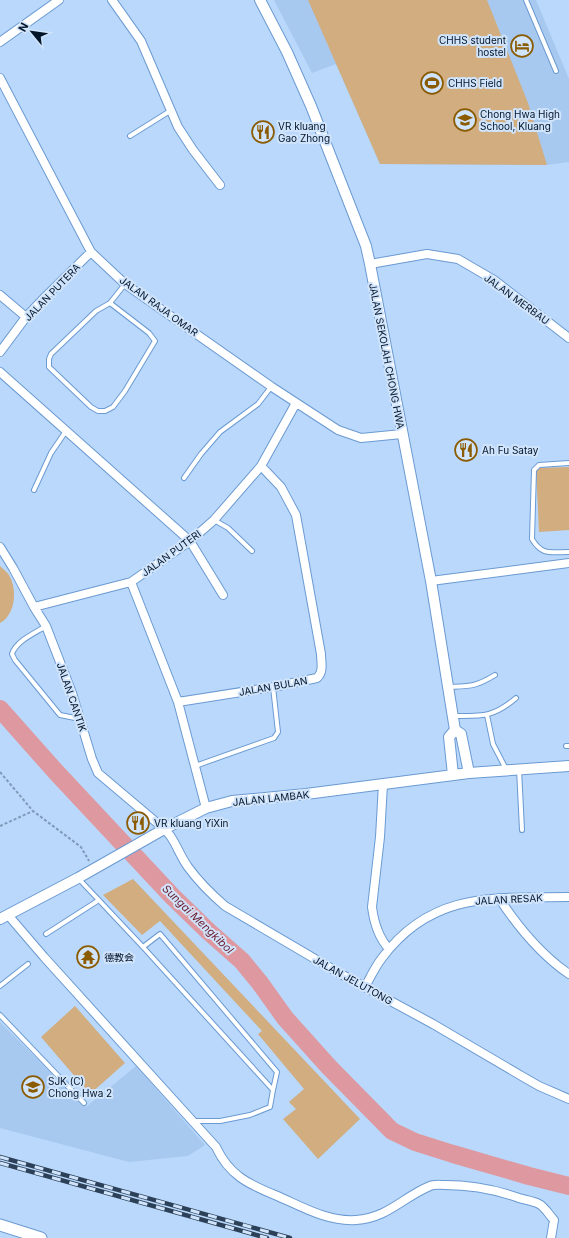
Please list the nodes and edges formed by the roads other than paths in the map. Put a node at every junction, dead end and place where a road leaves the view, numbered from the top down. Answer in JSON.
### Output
{"nodes":[{"id":1,"x":59,"y":0,"type":"edge"},
{"id":2,"x":112,"y":0,"type":"edge"},
{"id":3,"x":260,"y":0,"type":"edge"},
{"id":4,"x":526,"y":0,"type":"edge"},
{"id":5,"x":0,"y":42,"type":"edge"},
{"id":6,"x":556,"y":71,"type":"dead end"},
{"id":7,"x":0,"y":78,"type":"edge"},
{"id":8,"x":170,"y":111,"type":"junction"},
{"id":9,"x":130,"y":136,"type":"dead end"},
{"id":10,"x":220,"y":185,"type":"dead end"},
{"id":11,"x":91,"y":252,"type":"junction"},
{"id":12,"x":370,"y":264,"type":"junction"},
{"id":13,"x":126,"y":284,"type":"junction"},
{"id":14,"x":0,"y":295,"type":"edge"},
{"id":15,"x":110,"y":303,"type":"junction"},
{"id":16,"x":26,"y":317,"type":"junction"},
{"id":17,"x":569,"y":338,"type":"edge"},
{"id":18,"x":0,"y":352,"type":"edge"},
{"id":19,"x":0,"y":372,"type":"edge"},
{"id":20,"x":272,"y":387,"type":"junction"},
{"id":21,"x":296,"y":403,"type":"junction"},
{"id":22,"x":66,"y":430,"type":"junction"},
{"id":23,"x":402,"y":434,"type":"junction"},
{"id":24,"x":569,"y":463,"type":"edge"},
{"id":25,"x":261,"y":466,"type":"junction"},
{"id":26,"x":184,"y":478,"type":"dead end"},
{"id":27,"x":34,"y":490,"type":"dead end"},
{"id":28,"x":214,"y":520,"type":"junction"},
{"id":29,"x":190,"y":541,"type":"junction"},
{"id":30,"x":0,"y":547,"type":"edge"},
{"id":31,"x":252,"y":551,"type":"dead end"},
{"id":32,"x":569,"y":552,"type":"edge"},
{"id":33,"x":569,"y":563,"type":"edge"},
{"id":34,"x":431,"y":581,"type":"junction"},
{"id":35,"x":131,"y":582,"type":"junction"},
{"id":36,"x":223,"y":595,"type":"dead end"},
{"id":37,"x":34,"y":607,"type":"junction"},
{"id":38,"x":46,"y":626,"type":"junction"},
{"id":39,"x":495,"y":675,"type":"dead end"},
{"id":40,"x":273,"y":687,"type":"junction"},
{"id":41,"x":448,"y":687,"type":"junction"},
{"id":42,"x":516,"y":698,"type":"dead end"},
{"id":43,"x":178,"y":702,"type":"junction"},
{"id":44,"x":487,"y":715,"type":"junction"},
{"id":45,"x":452,"y":716,"type":"junction"},
{"id":46,"x":80,"y":719,"type":"junction"},
{"id":47,"x":455,"y":730,"type":"junction"},
{"id":48,"x":195,"y":766,"type":"junction"},
{"id":49,"x":569,"y":766,"type":"edge"},
{"id":50,"x":506,"y":769,"type":"junction"},
{"id":51,"x":519,"y":769,"type":"junction"},
{"id":52,"x":469,"y":773,"type":"junction"},
{"id":53,"x":454,"y":775,"type":"junction"},
{"id":54,"x":382,"y":784,"type":"junction"},
{"id":55,"x":206,"y":808,"type":"junction"},
{"id":56,"x":166,"y":828,"type":"junction"},
{"id":57,"x":522,"y":830,"type":"dead end"},
{"id":58,"x":78,"y":878,"type":"junction"},
{"id":59,"x":569,"y":897,"type":"edge"},
{"id":60,"x":499,"y":898,"type":"junction"},
{"id":61,"x":99,"y":900,"type":"junction"},
{"id":62,"x":4,"y":917,"type":"edge"},
{"id":63,"x":46,"y":934,"type":"dead end"},
{"id":64,"x":143,"y":947,"type":"junction"},
{"id":65,"x":389,"y":949,"type":"junction"},
{"id":66,"x":28,"y":964,"type":"dead end"},
{"id":67,"x":569,"y":974,"type":"edge"},
{"id":68,"x":0,"y":986,"type":"edge"},
{"id":69,"x":365,"y":987,"type":"junction"},
{"id":70,"x":0,"y":1015,"type":"edge"},
{"id":71,"x":274,"y":1090,"type":"junction"},
{"id":72,"x":569,"y":1099,"type":"edge"},
{"id":73,"x":84,"y":1103,"type":"dead end"},
{"id":74,"x":193,"y":1122,"type":"junction"},
{"id":75,"x":0,"y":1226,"type":"edge"},
{"id":76,"x":41,"y":1238,"type":"edge"},
{"id":77,"x":551,"y":1238,"type":"edge"}],
"edges":[{"from":1,"to":5,"type":"street"},
{"from":2,"to":8,"type":"street"},
{"from":3,"to":12,"type":"street","name":"JALAN SEKOLAH CHONG HWA"},
{"from":4,"to":6,"type":"lane"},
{"from":7,"to":11,"type":"street","name":"JALAN RAJA OMAR"},
{"from":8,"to":9,"type":"lane"},
{"from":8,"to":10,"type":"street"},
{"from":11,"to":13,"type":"street","name":"JALAN RAJA OMAR"},
{"from":11,"to":16,"type":"street","name":"JALAN PUTERA"},
{"from":12,"to":17,"type":"street","name":"JALAN MERBAU"},
{"from":12,"to":23,"type":"street","name":"JALAN SEKOLAH CHONG HWA"},
{"from":13,"to":15,"type":"lane"},
{"from":13,"to":20,"type":"street","name":"JALAN RAJA OMAR"},
{"from":14,"to":16,"type":"street"},
{"from":15,"to":15,"type":"lane"},
{"from":16,"to":18,"type":"street","name":"JALAN PUTERA"},
{"from":19,"to":22,"type":"street"},
{"from":20,"to":21,"type":"street","name":"JALAN RAJA OMAR"},
{"from":20,"to":26,"type":"lane"},
{"from":21,"to":23,"type":"street","name":"JALAN RAJA OMAR"},
{"from":21,"to":25,"type":"street","name":"JALAN PUTERI"},
{"from":22,"to":27,"type":"lane"},
{"from":22,"to":29,"type":"street"},
{"from":23,"to":34,"type":"street","name":"JALAN SEKOLAH CHONG HWA"},
{"from":24,"to":32,"type":"lane"},
{"from":25,"to":28,"type":"street","name":"JALAN PUTERI"},
{"from":25,"to":40,"type":"street","name":"JALAN BULAN"},
{"from":28,"to":29,"type":"street","name":"JALAN PUTERI"},
{"from":28,"to":31,"type":"lane"},
{"from":29,"to":35,"type":"street","name":"JALAN PUTERI"},
{"from":29,"to":36,"type":"street"},
{"from":30,"to":37,"type":"street","name":"JALAN CANTIK"},
{"from":33,"to":34,"type":"street"},
{"from":34,"to":41,"type":"street","name":"JALAN SEKOLAH CHONG HWA"},
{"from":35,"to":37,"type":"street","name":"JALAN PUTERI"},
{"from":35,"to":43,"type":"street"},
{"from":37,"to":38,"type":"street","name":"JALAN CANTIK"},
{"from":38,"to":46,"type":"street","name":"JALAN CANTIK"},
{"from":38,"to":46,"type":"lane"},
{"from":39,"to":41,"type":"lane"},
{"from":40,"to":43,"type":"street","name":"JALAN BULAN"},
{"from":40,"to":48,"type":"lane"},
{"from":41,"to":45,"type":"street","name":"JALAN SEKOLAH CHONG HWA"},
{"from":42,"to":44,"type":"lane"},
{"from":43,"to":48,"type":"street"},
{"from":44,"to":45,"type":"lane"},
{"from":44,"to":50,"type":"lane"},
{"from":45,"to":47,"type":"street","name":"JALAN SEKOLAH CHONG HWA"},
{"from":46,"to":56,"type":"street","name":"JALAN CANTIK"},
{"from":47,"to":52,"type":"street","name":"JALAN SEKOLAH CHONG HWA"},
{"from":47,"to":53,"type":"street","name":"JALAN SEKOLAH CHONG HWA"},
{"from":48,"to":55,"type":"street"},
{"from":49,"to":51,"type":"street","name":"JALAN LAMBAK"},
{"from":50,"to":51,"type":"street","name":"JALAN LAMBAK"},
{"from":50,"to":52,"type":"street","name":"JALAN LAMBAK"},
{"from":51,"to":57,"type":"lane"},
{"from":52,"to":53,"type":"street","name":"JALAN LAMBAK"},
{"from":53,"to":54,"type":"street","name":"JALAN LAMBAK"},
{"from":54,"to":55,"type":"street","name":"JALAN LAMBAK"},
{"from":54,"to":65,"type":"street"},
{"from":55,"to":56,"type":"street","name":"JALAN LAMBAK"},
{"from":56,"to":58,"type":"street","name":"JALAN LAMBAK"},
{"from":56,"to":69,"type":"street","name":"JALAN JELUTONG"},
{"from":58,"to":61,"type":"lane"},
{"from":58,"to":62,"type":"street","name":"JALAN LAMBAK"},
{"from":59,"to":60,"type":"street","name":"JALAN RESAK"},
{"from":60,"to":65,"type":"street","name":"JALAN RESAK"},
{"from":60,"to":67,"type":"street"},
{"from":61,"to":63,"type":"lane"},
{"from":61,"to":64,"type":"lane"},
{"from":62,"to":74,"type":"street"},
{"from":64,"to":71,"type":"lane"},
{"from":64,"to":71,"type":"lane"},
{"from":65,"to":69,"type":"street","name":"JALAN RESAK"},
{"from":66,"to":68,"type":"lane"},
{"from":69,"to":72,"type":"street","name":"JALAN JELUTONG"},
{"from":70,"to":73,"type":"lane"},
{"from":71,"to":74,"type":"lane"},
{"from":74,"to":77,"type":"street"},
{"from":75,"to":76,"type":"main road"}]}
